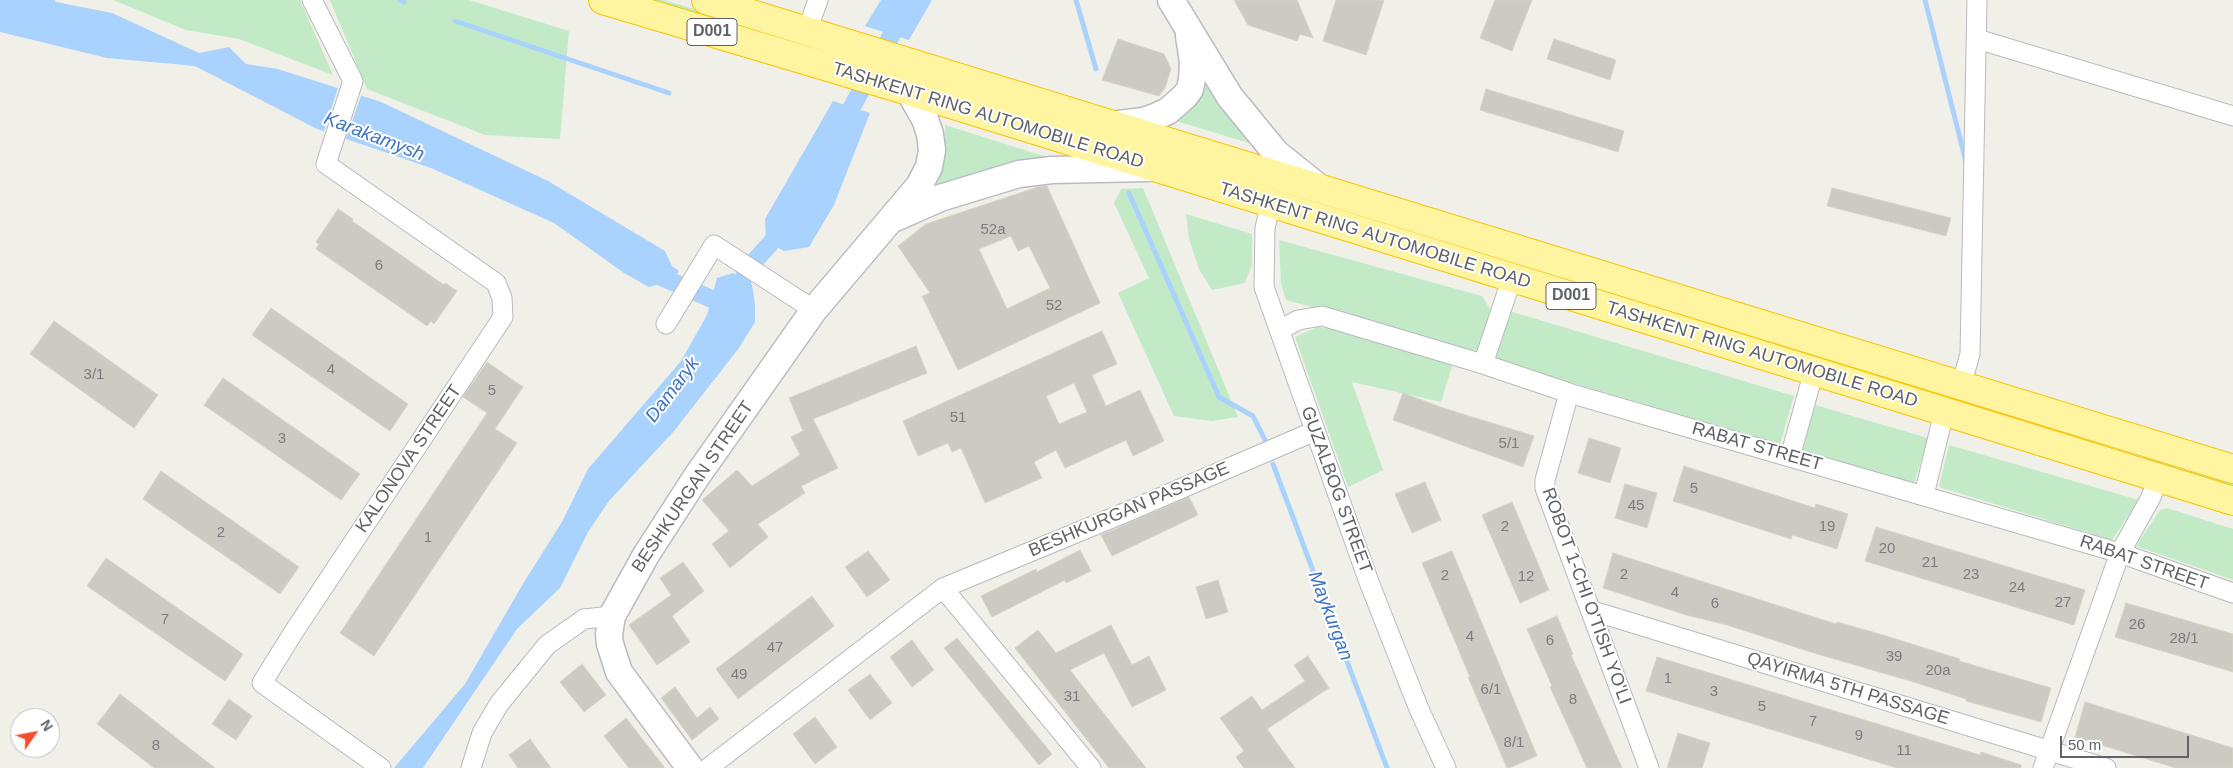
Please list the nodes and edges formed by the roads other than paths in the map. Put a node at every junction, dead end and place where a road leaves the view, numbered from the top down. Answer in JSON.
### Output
{"nodes":[{"id":1,"x":312,"y":0,"type":"edge"},
{"id":2,"x":603,"y":0,"type":"edge"},
{"id":3,"x":706,"y":0,"type":"edge"},
{"id":4,"x":818,"y":0,"type":"edge"},
{"id":5,"x":1171,"y":0,"type":"edge"},
{"id":6,"x":1977,"y":0,"type":"edge"},
{"id":7,"x":1186,"y":26,"type":"junction"},
{"id":8,"x":817,"y":34,"type":"junction"},
{"id":9,"x":1977,"y":39,"type":"junction"},
{"id":10,"x":909,"y":91,"type":"junction"},
{"id":11,"x":2233,"y":116,"type":"edge"},
{"id":12,"x":1111,"y":124,"type":"junction"},
{"id":13,"x":1156,"y":168,"type":"junction"},
{"id":14,"x":1321,"y":189,"type":"junction"},
{"id":15,"x":1271,"y":203,"type":"junction"},
{"id":16,"x":888,"y":222,"type":"junction"},
{"id":17,"x":1465,"y":234,"type":"junction"},
{"id":18,"x":1456,"y":260,"type":"junction"},
{"id":19,"x":1512,"y":278,"type":"junction"},
{"id":20,"x":814,"y":310,"type":"junction"},
{"id":21,"x":666,"y":324,"type":"dead end"},
{"id":22,"x":1280,"y":330,"type":"junction"},
{"id":23,"x":1482,"y":364,"type":"junction"},
{"id":24,"x":1814,"y":371,"type":"junction"},
{"id":25,"x":1961,"y":386,"type":"junction"},
{"id":26,"x":1569,"y":393,"type":"junction"},
{"id":27,"x":1944,"y":412,"type":"junction"},
{"id":28,"x":1314,"y":431,"type":"junction"},
{"id":29,"x":2129,"y":438,"type":"junction"},
{"id":30,"x":1790,"y":457,"type":"junction"},
{"id":31,"x":2120,"y":466,"type":"junction"},
{"id":32,"x":2233,"y":469,"type":"edge"},
{"id":33,"x":2159,"y":478,"type":"junction"},
{"id":34,"x":1924,"y":495,"type":"junction"},
{"id":35,"x":2233,"y":501,"type":"edge"},
{"id":36,"x":2120,"y":553,"type":"junction"},
{"id":37,"x":943,"y":588,"type":"junction"},
{"id":38,"x":2233,"y":593,"type":"edge"},
{"id":39,"x":1590,"y":610,"type":"junction"},
{"id":40,"x":612,"y":616,"type":"junction"},
{"id":41,"x":2045,"y":759,"type":"edge"},
{"id":42,"x":379,"y":766,"type":"edge"},
{"id":43,"x":471,"y":768,"type":"edge"},
{"id":44,"x":690,"y":768,"type":"edge"},
{"id":45,"x":708,"y":768,"type":"edge"},
{"id":46,"x":1091,"y":768,"type":"edge"},
{"id":47,"x":1446,"y":768,"type":"edge"},
{"id":48,"x":1648,"y":768,"type":"edge"},
{"id":49,"x":2106,"y":768,"type":"edge"}],
"edges":[{"from":1,"to":42,"type":"street","name":"KALONOVA STREET"},
{"from":2,"to":10,"type":"highway","name":"TASHKENT RING AUTOMOBILE ROAD","number":"D001"},
{"from":3,"to":8,"type":"highway","name":"TASHKENT RING AUTOMOBILE ROAD","number":"D001"},
{"from":4,"to":8,"type":"street"},
{"from":5,"to":7,"type":"main road"},
{"from":6,"to":9,"type":"street"},
{"from":7,"to":12,"type":"main road"},
{"from":7,"to":14,"type":"main road"},
{"from":8,"to":12,"type":"highway","name":"TASHKENT RING AUTOMOBILE ROAD","number":"D001"},
{"from":9,"to":11,"type":"street"},
{"from":9,"to":25,"type":"street"},
{"from":10,"to":13,"type":"highway","name":"TASHKENT RING AUTOMOBILE ROAD","number":"D001"},
{"from":10,"to":16,"type":"main road","name":"BESHKURGAN STREET"},
{"from":12,"to":14,"type":"highway","name":"TASHKENT RING AUTOMOBILE ROAD","number":"D001"},
{"from":13,"to":15,"type":"highway","name":"TASHKENT RING AUTOMOBILE ROAD","number":"D001"},
{"from":13,"to":16,"type":"main road"},
{"from":14,"to":17,"type":"highway","name":"TASHKENT RING AUTOMOBILE ROAD","number":"D001"},
{"from":15,"to":18,"type":"highway","name":"TASHKENT RING AUTOMOBILE ROAD","number":"D001"},
{"from":15,"to":22,"type":"street","name":"GUZALBOG STREET"},
{"from":16,"to":20,"type":"main road","name":"BESHKURGAN STREET"},
{"from":17,"to":18,"type":"highway"},
{"from":17,"to":25,"type":"highway","name":"TASHKENT RING AUTOMOBILE ROAD","number":"D001"},
{"from":18,"to":19,"type":"highway","name":"TASHKENT RING AUTOMOBILE ROAD","number":"D001"},
{"from":19,"to":23,"type":"street"},
{"from":19,"to":24,"type":"highway","name":"TASHKENT RING AUTOMOBILE ROAD","number":"D001"},
{"from":20,"to":21,"type":"street"},
{"from":20,"to":40,"type":"main road","name":"BESHKURGAN STREET"},
{"from":22,"to":23,"type":"street","name":"RABAT STREET"},
{"from":22,"to":28,"type":"street","name":"GUZALBOG STREET"},
{"from":23,"to":26,"type":"street","name":"RABAT STREET"},
{"from":24,"to":27,"type":"highway","name":"TASHKENT RING AUTOMOBILE ROAD","number":"D001"},
{"from":24,"to":30,"type":"street"},
{"from":25,"to":29,"type":"highway","name":"TASHKENT RING AUTOMOBILE ROAD","number":"D001"},
{"from":26,"to":30,"type":"street","name":"RABAT STREET"},
{"from":26,"to":39,"type":"street","name":"ROBOT 1-CHI O'TISH YO'LI"},
{"from":27,"to":31,"type":"highway","name":"TASHKENT RING AUTOMOBILE ROAD","number":"D001"},
{"from":27,"to":34,"type":"street"},
{"from":28,"to":37,"type":"street","name":"BESHKURGAN PASSAGE"},
{"from":28,"to":47,"type":"street","name":"GUZALBOG STREET"},
{"from":29,"to":31,"type":"highway"},
{"from":29,"to":32,"type":"highway","name":"TASHKENT RING AUTOMOBILE ROAD","number":"D001"},
{"from":30,"to":34,"type":"street","name":"RABAT STREET"},
{"from":31,"to":33,"type":"highway","name":"TASHKENT RING AUTOMOBILE ROAD","number":"D001"},
{"from":33,"to":35,"type":"highway","name":"TASHKENT RING AUTOMOBILE ROAD","number":"D001"},
{"from":33,"to":36,"type":"street"},
{"from":34,"to":36,"type":"street","name":"RABAT STREET"},
{"from":36,"to":38,"type":"street","name":"RABAT STREET"},
{"from":36,"to":41,"type":"street"},
{"from":37,"to":45,"type":"street","name":"BESHKURGAN PASSAGE"},
{"from":37,"to":46,"type":"street"},
{"from":39,"to":41,"type":"street","name":"QAYIRMA 5TH PASSAGE"},
{"from":39,"to":48,"type":"street","name":"ROBOT 1-CHI O'TISH YO'LI"},
{"from":40,"to":43,"type":"street"},
{"from":40,"to":44,"type":"main road","name":"BESHKURGAN STREET"},
{"from":41,"to":49,"type":"street","name":"QAYIRMA 5TH PASSAGE"}]}
